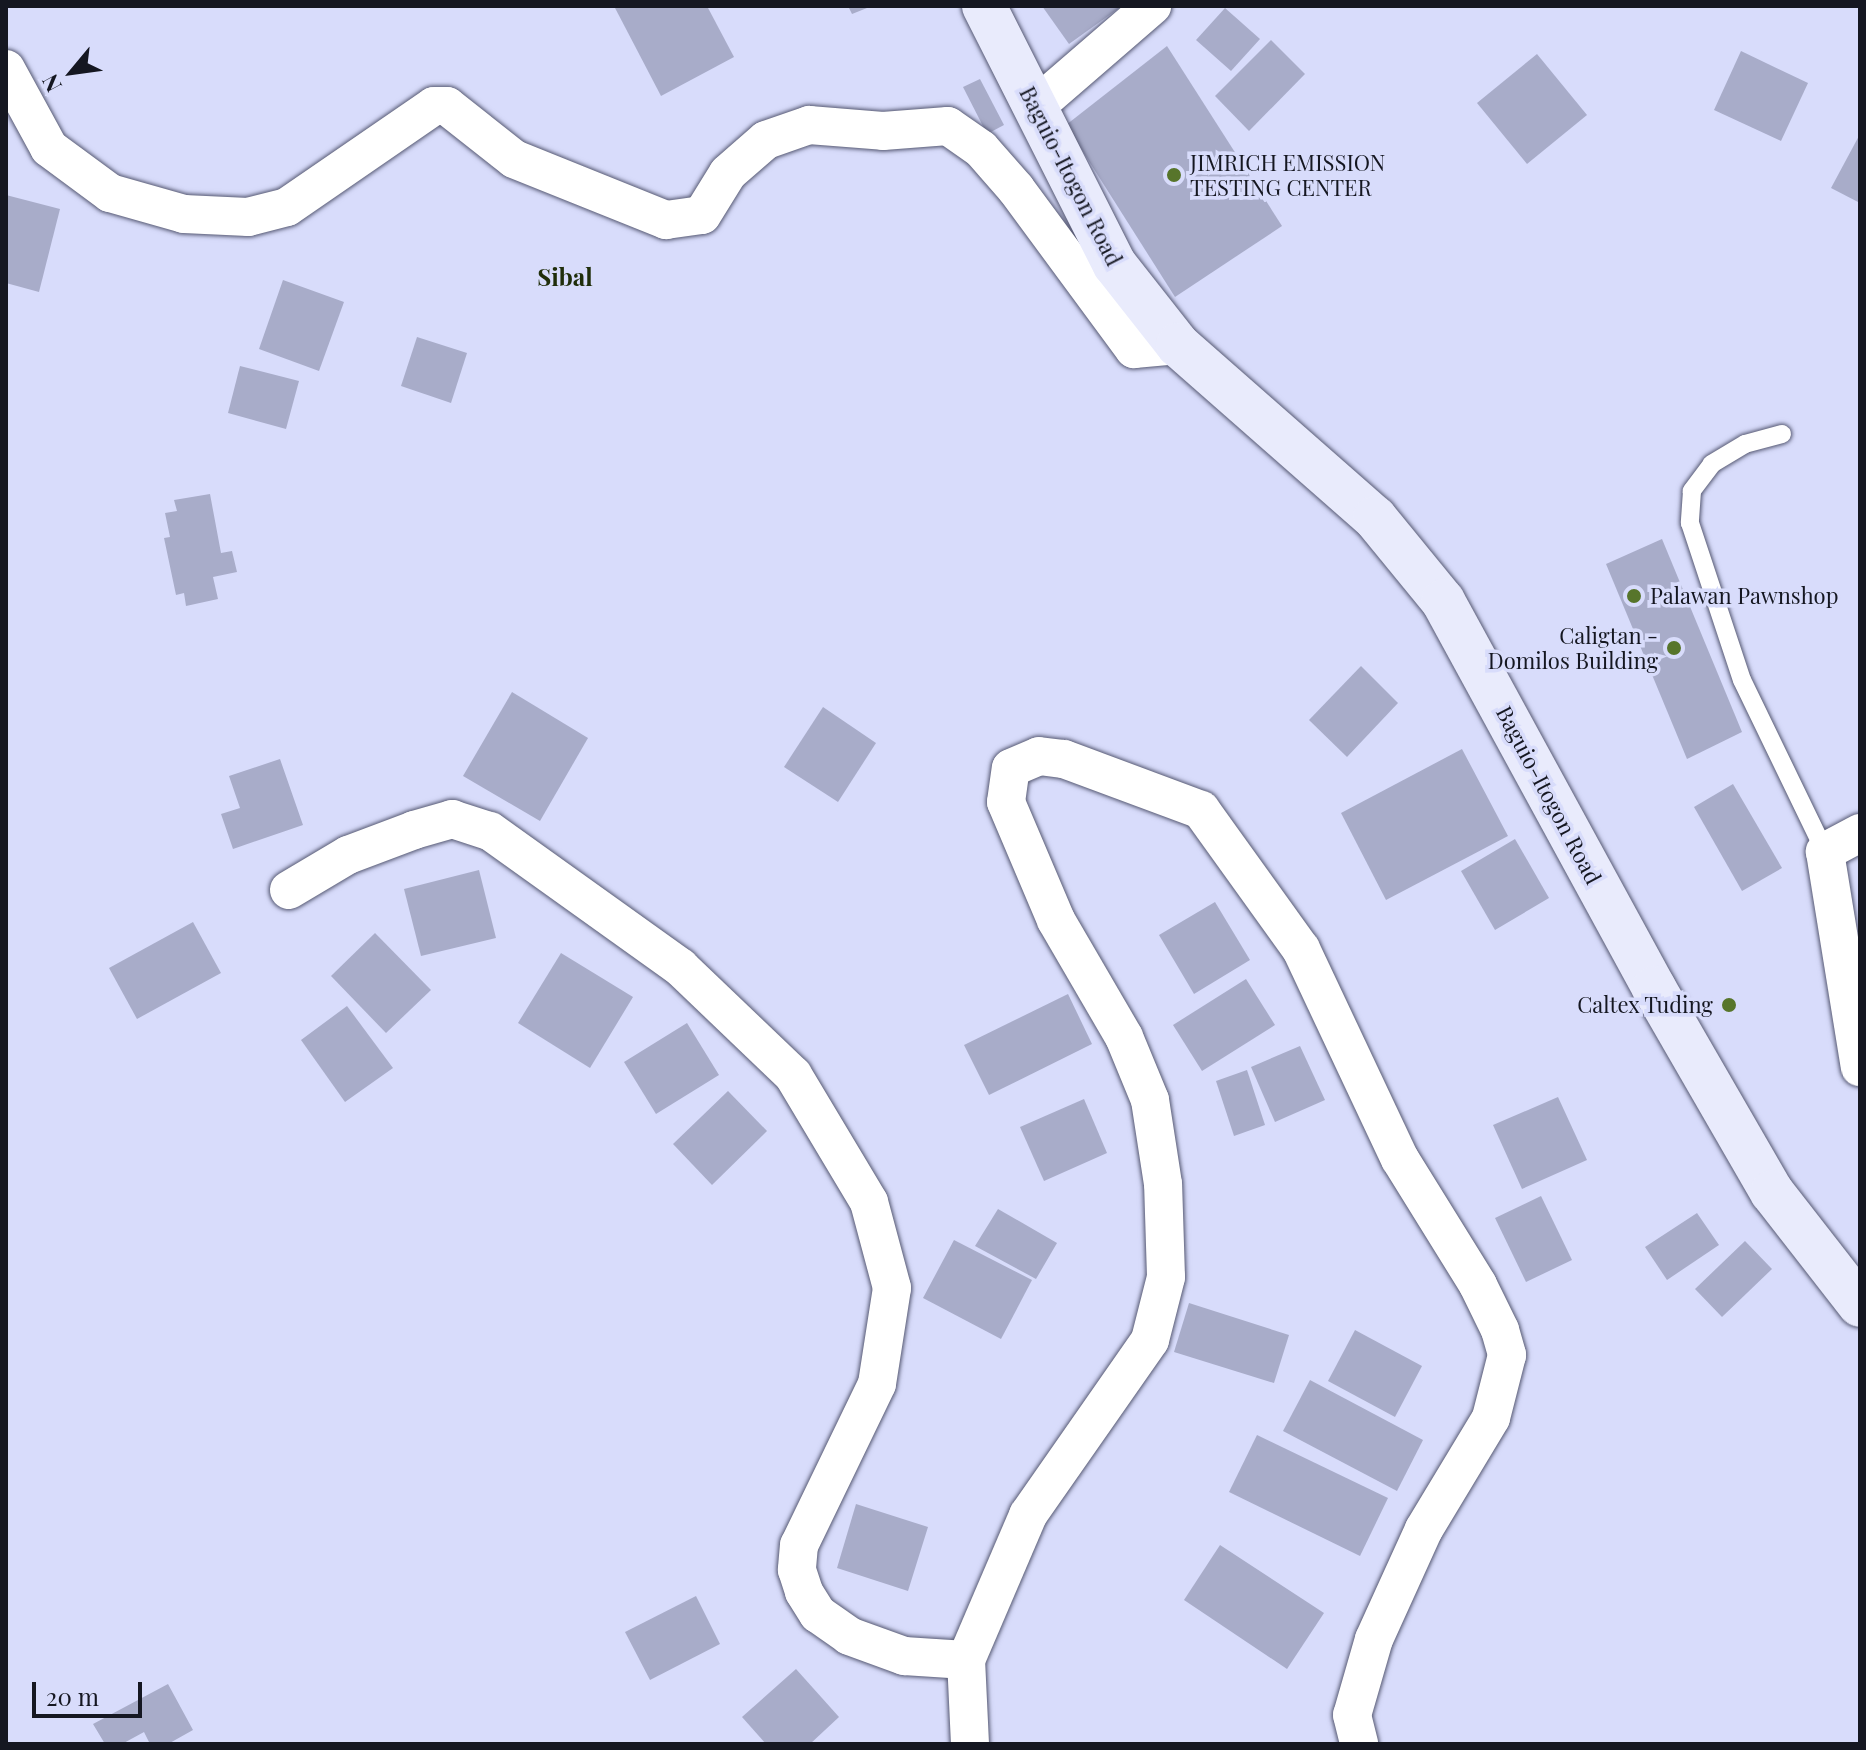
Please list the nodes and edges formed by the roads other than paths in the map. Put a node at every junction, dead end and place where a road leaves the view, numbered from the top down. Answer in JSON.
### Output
{"nodes":[{"id":1,"x":984,"y":6,"type":"edge"},
{"id":2,"x":1152,"y":6,"type":"edge"},
{"id":3,"x":6,"y":69,"type":"edge"},
{"id":4,"x":1035,"y":107,"type":"junction"},
{"id":5,"x":1178,"y":345,"type":"junction"},
{"id":6,"x":1782,"y":434,"type":"dead end"},
{"id":7,"x":1860,"y":833,"type":"edge"},
{"id":8,"x":1825,"y":852,"type":"junction"},
{"id":9,"x":289,"y":890,"type":"dead end"},
{"id":10,"x":1860,"y":1067,"type":"edge"},
{"id":11,"x":1859,"y":1297,"type":"edge"},
{"id":12,"x":966,"y":1660,"type":"junction"},
{"id":13,"x":970,"y":1744,"type":"edge"},
{"id":14,"x":1359,"y":1744,"type":"edge"}],
"edges":[{"from":1,"to":4,"type":"main road","name":"Baguio-Itogon Road"},
{"from":2,"to":4,"type":"street"},
{"from":3,"to":5,"type":"street"},
{"from":4,"to":5,"type":"main road","name":"Baguio-Itogon Road"},
{"from":5,"to":11,"type":"main road","name":"Baguio-Itogon Road"},
{"from":6,"to":8,"type":"lane"},
{"from":7,"to":8,"type":"street"},
{"from":8,"to":10,"type":"street"},
{"from":9,"to":12,"type":"street"},
{"from":12,"to":13,"type":"street"},
{"from":12,"to":14,"type":"street"}]}
